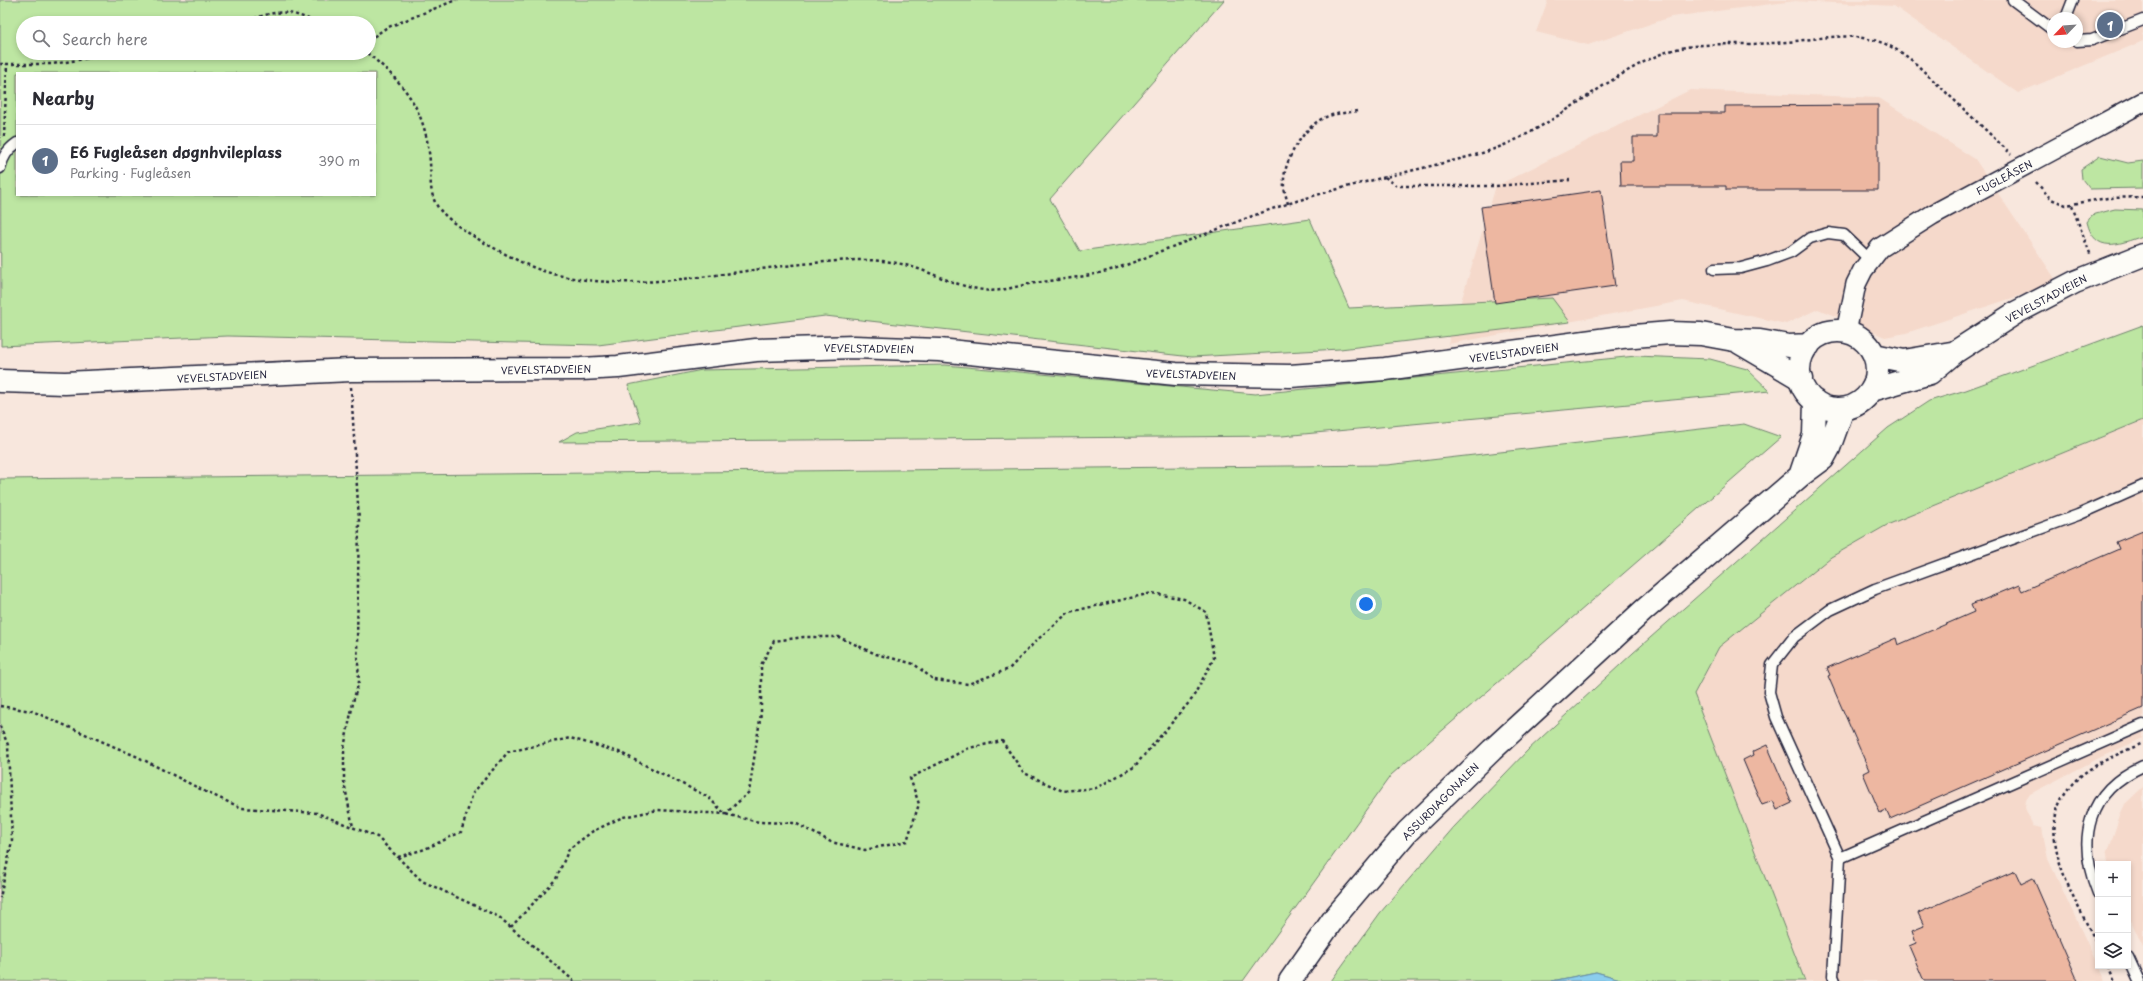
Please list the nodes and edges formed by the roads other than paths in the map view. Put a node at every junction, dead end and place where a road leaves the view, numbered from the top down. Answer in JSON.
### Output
{"nodes":[{"id":1,"x":2013,"y":0,"type":"edge"},
{"id":2,"x":2073,"y":0,"type":"edge"},
{"id":3,"x":2068,"y":12,"type":"edge"},
{"id":4,"x":2143,"y":20,"type":"edge"},
{"id":5,"x":2047,"y":26,"type":"edge"},
{"id":6,"x":2083,"y":41,"type":"edge"},
{"id":7,"x":2143,"y":102,"type":"edge"},
{"id":8,"x":16,"y":144,"type":"edge"},
{"id":9,"x":0,"y":168,"type":"edge"},
{"id":10,"x":2143,"y":255,"type":"edge"},
{"id":11,"x":1870,"y":260,"type":"junction"},
{"id":12,"x":1714,"y":269,"type":"dead end"},
{"id":13,"x":1846,"y":332,"type":"junction"},
{"id":14,"x":1734,"y":340,"type":"junction"},
{"id":15,"x":1809,"y":345,"type":"junction"},
{"id":16,"x":1955,"y":352,"type":"junction"},
{"id":17,"x":1874,"y":355,"type":"junction"},
{"id":18,"x":1801,"y":380,"type":"junction"},
{"id":19,"x":0,"y":381,"type":"edge"},
{"id":20,"x":1872,"y":390,"type":"junction"},
{"id":21,"x":1814,"y":401,"type":"junction"},
{"id":22,"x":1843,"y":409,"type":"junction"},
{"id":23,"x":1800,"y":476,"type":"junction"},
{"id":24,"x":2143,"y":486,"type":"edge"},
{"id":25,"x":2143,"y":725,"type":"edge"},
{"id":26,"x":2143,"y":766,"type":"edge"},
{"id":27,"x":1840,"y":858,"type":"junction"},
{"id":28,"x":2095,"y":883,"type":"edge"},
{"id":29,"x":2131,"y":964,"type":"edge"},
{"id":30,"x":1290,"y":981,"type":"edge"},
{"id":31,"x":1835,"y":981,"type":"edge"},
{"id":32,"x":2139,"y":981,"type":"edge"}],
"edges":[{"from":1,"to":5,"type":"lane"},
{"from":2,"to":3,"type":"lane"},
{"from":4,"to":6,"type":"lane"},
{"from":7,"to":11,"type":"street","name":"FUGLEÅSEN"},
{"from":8,"to":9,"type":"lane"},
{"from":10,"to":16,"type":"main road","name":"VEVELSTADVEIEN"},
{"from":11,"to":12,"type":"lane"},
{"from":11,"to":13,"type":"street","name":"FUGLEÅSEN"},
{"from":13,"to":15,"type":"main road"},
{"from":13,"to":17,"type":"main road"},
{"from":14,"to":15,"type":"main road","name":"VEVELSTADVEIEN"},
{"from":14,"to":18,"type":"main road","name":"VEVELSTADVEIEN"},
{"from":14,"to":19,"type":"main road","name":"VEVELSTADVEIEN"},
{"from":15,"to":18,"type":"main road"},
{"from":16,"to":17,"type":"main road","name":"VEVELSTADVEIEN"},
{"from":16,"to":20,"type":"main road","name":"VEVELSTADVEIEN"},
{"from":17,"to":20,"type":"main road"},
{"from":18,"to":21,"type":"main road","name":"VEVELSTADVEIEN"},
{"from":20,"to":22,"type":"main road","name":"VEVELSTADVEIEN"},
{"from":21,"to":22,"type":"main road"},
{"from":21,"to":23,"type":"main road"},
{"from":22,"to":23,"type":"main road"},
{"from":23,"to":30,"type":"main road","name":"ASSURDIAGONALEN"},
{"from":24,"to":27,"type":"lane"},
{"from":25,"to":27,"type":"lane"},
{"from":26,"to":28,"type":"lane"},
{"from":27,"to":31,"type":"lane"},
{"from":29,"to":32,"type":"lane"}]}
